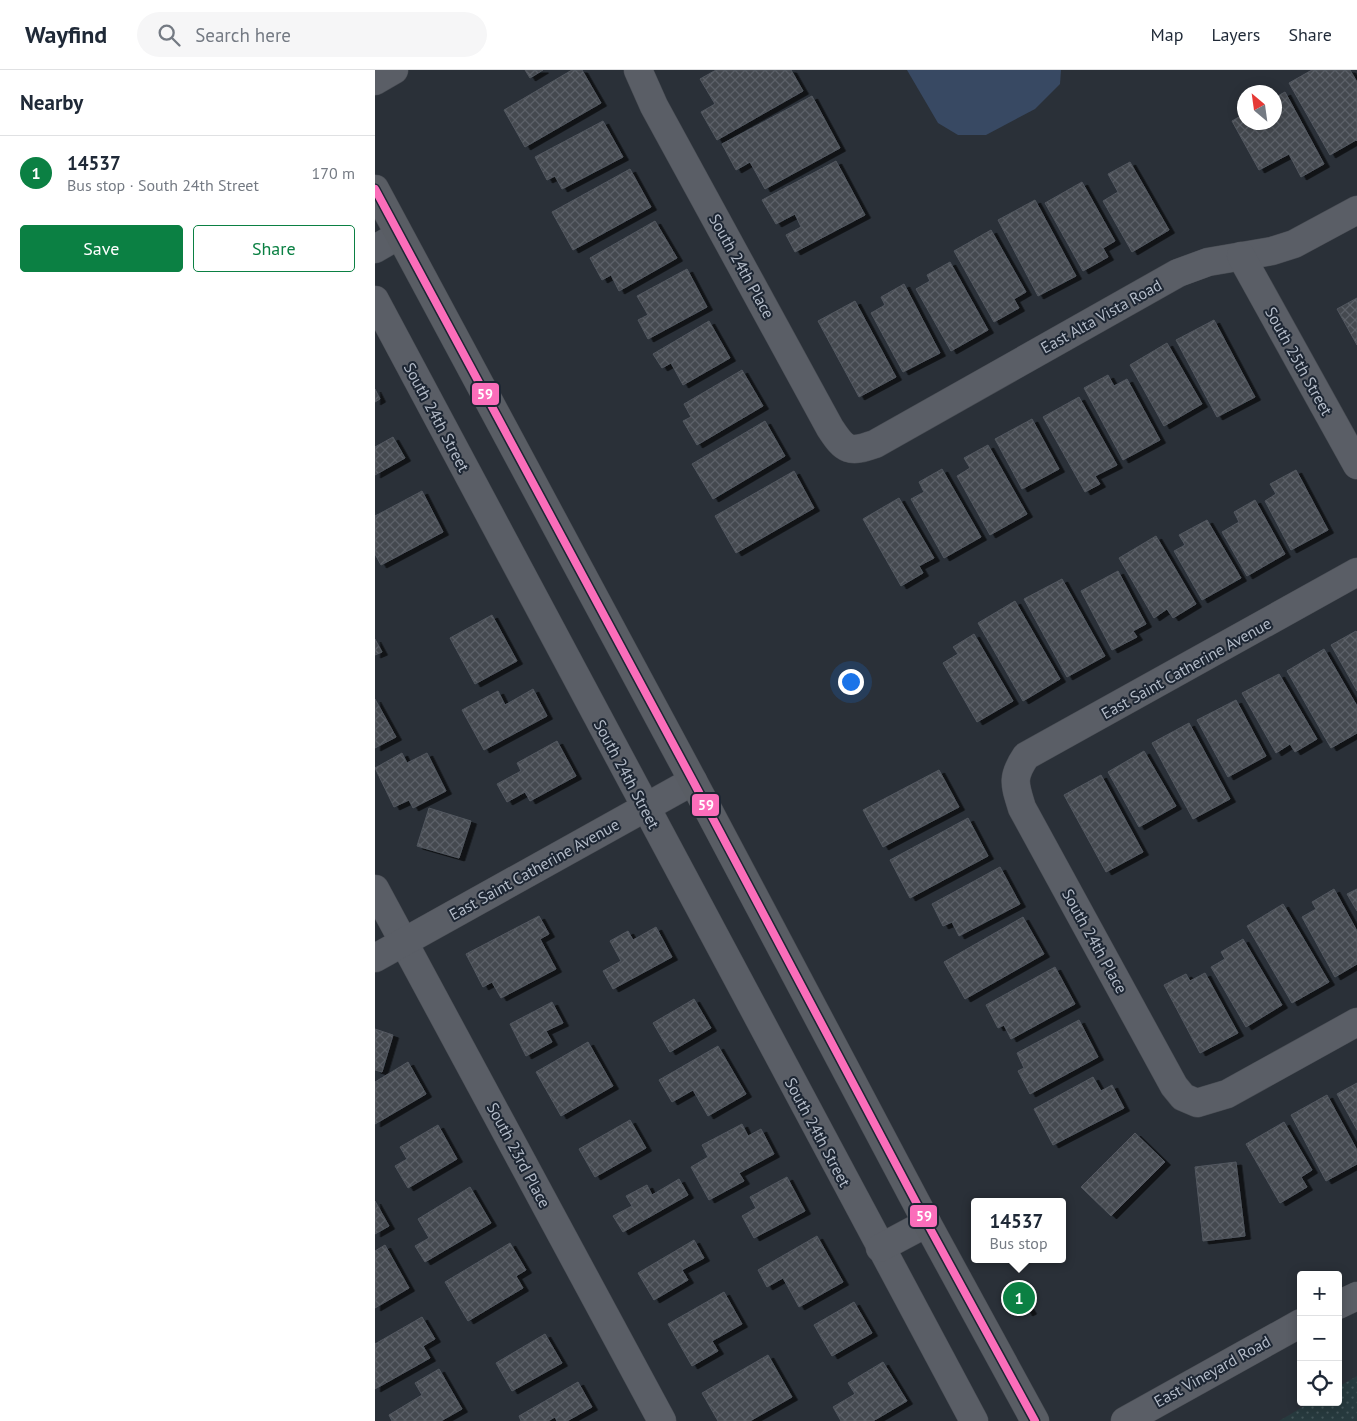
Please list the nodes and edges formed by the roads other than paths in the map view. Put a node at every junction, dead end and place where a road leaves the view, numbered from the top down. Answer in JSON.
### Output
{"nodes":[{"id":1,"x":394,"y":70,"type":"edge"},
{"id":2,"x":638,"y":70,"type":"edge"},
{"id":3,"x":375,"y":80,"type":"edge"},
{"id":4,"x":375,"y":190,"type":"edge"},
{"id":5,"x":1357,"y":210,"type":"edge"},
{"id":6,"x":399,"y":235,"type":"junction"},
{"id":7,"x":375,"y":249,"type":"edge"},
{"id":8,"x":1241,"y":256,"type":"junction"},
{"id":9,"x":375,"y":300,"type":"edge"},
{"id":10,"x":857,"y":450,"type":"joint"},
{"id":11,"x":1357,"y":465,"type":"edge"},
{"id":12,"x":1357,"y":572,"type":"edge"},
{"id":13,"x":1018,"y":767,"type":"joint"},
{"id":14,"x":693,"y":781,"type":"junction"},
{"id":15,"x":645,"y":808,"type":"junction"},
{"id":16,"x":375,"y":889,"type":"edge"},
{"id":17,"x":404,"y":941,"type":"junction"},
{"id":18,"x":375,"y":958,"type":"edge"},
{"id":19,"x":1357,"y":1022,"type":"edge"},
{"id":20,"x":927,"y":1223,"type":"junction"},
{"id":21,"x":880,"y":1248,"type":"junction"},
{"id":22,"x":1357,"y":1296,"type":"edge"},
{"id":23,"x":1342,"y":1303,"type":"edge"},
{"id":24,"x":1297,"y":1325,"type":"edge"},
{"id":25,"x":662,"y":1421,"type":"edge"},
{"id":26,"x":974,"y":1421,"type":"edge"},
{"id":27,"x":1035,"y":1421,"type":"edge"},
{"id":28,"x":1125,"y":1421,"type":"edge"}],
"edges":[{"from":1,"to":3,"type":"street"},
{"from":2,"to":10,"type":"street","name":"South 24th Place"},
{"from":4,"to":6,"type":"main road"},
{"from":5,"to":8,"type":"street","name":"East Alta Vista Road"},
{"from":6,"to":7,"type":"street"},
{"from":6,"to":14,"type":"main road"},
{"from":8,"to":10,"type":"street","name":"East Alta Vista Road"},
{"from":8,"to":11,"type":"street","name":"South 25th Street"},
{"from":9,"to":15,"type":"street","name":"South 24th Street"},
{"from":12,"to":13,"type":"street","name":"East Saint Catherine Avenue"},
{"from":13,"to":19,"type":"street","name":"South 24th Place"},
{"from":14,"to":15,"type":"street","name":"East Saint Catherine Avenue"},
{"from":14,"to":20,"type":"main road"},
{"from":15,"to":17,"type":"street","name":"East Saint Catherine Avenue"},
{"from":15,"to":21,"type":"street","name":"South 24th Street"},
{"from":16,"to":17,"type":"street","name":"South 23rd Place"},
{"from":17,"to":18,"type":"street","name":"East Saint Catherine Avenue"},
{"from":17,"to":25,"type":"street","name":"South 23rd Place"},
{"from":20,"to":21,"type":"street"},
{"from":20,"to":27,"type":"main road"},
{"from":21,"to":26,"type":"street","name":"South 24th Street"},
{"from":22,"to":23,"type":"street"},
{"from":24,"to":28,"type":"street","name":"East Vineyard Road"}]}
